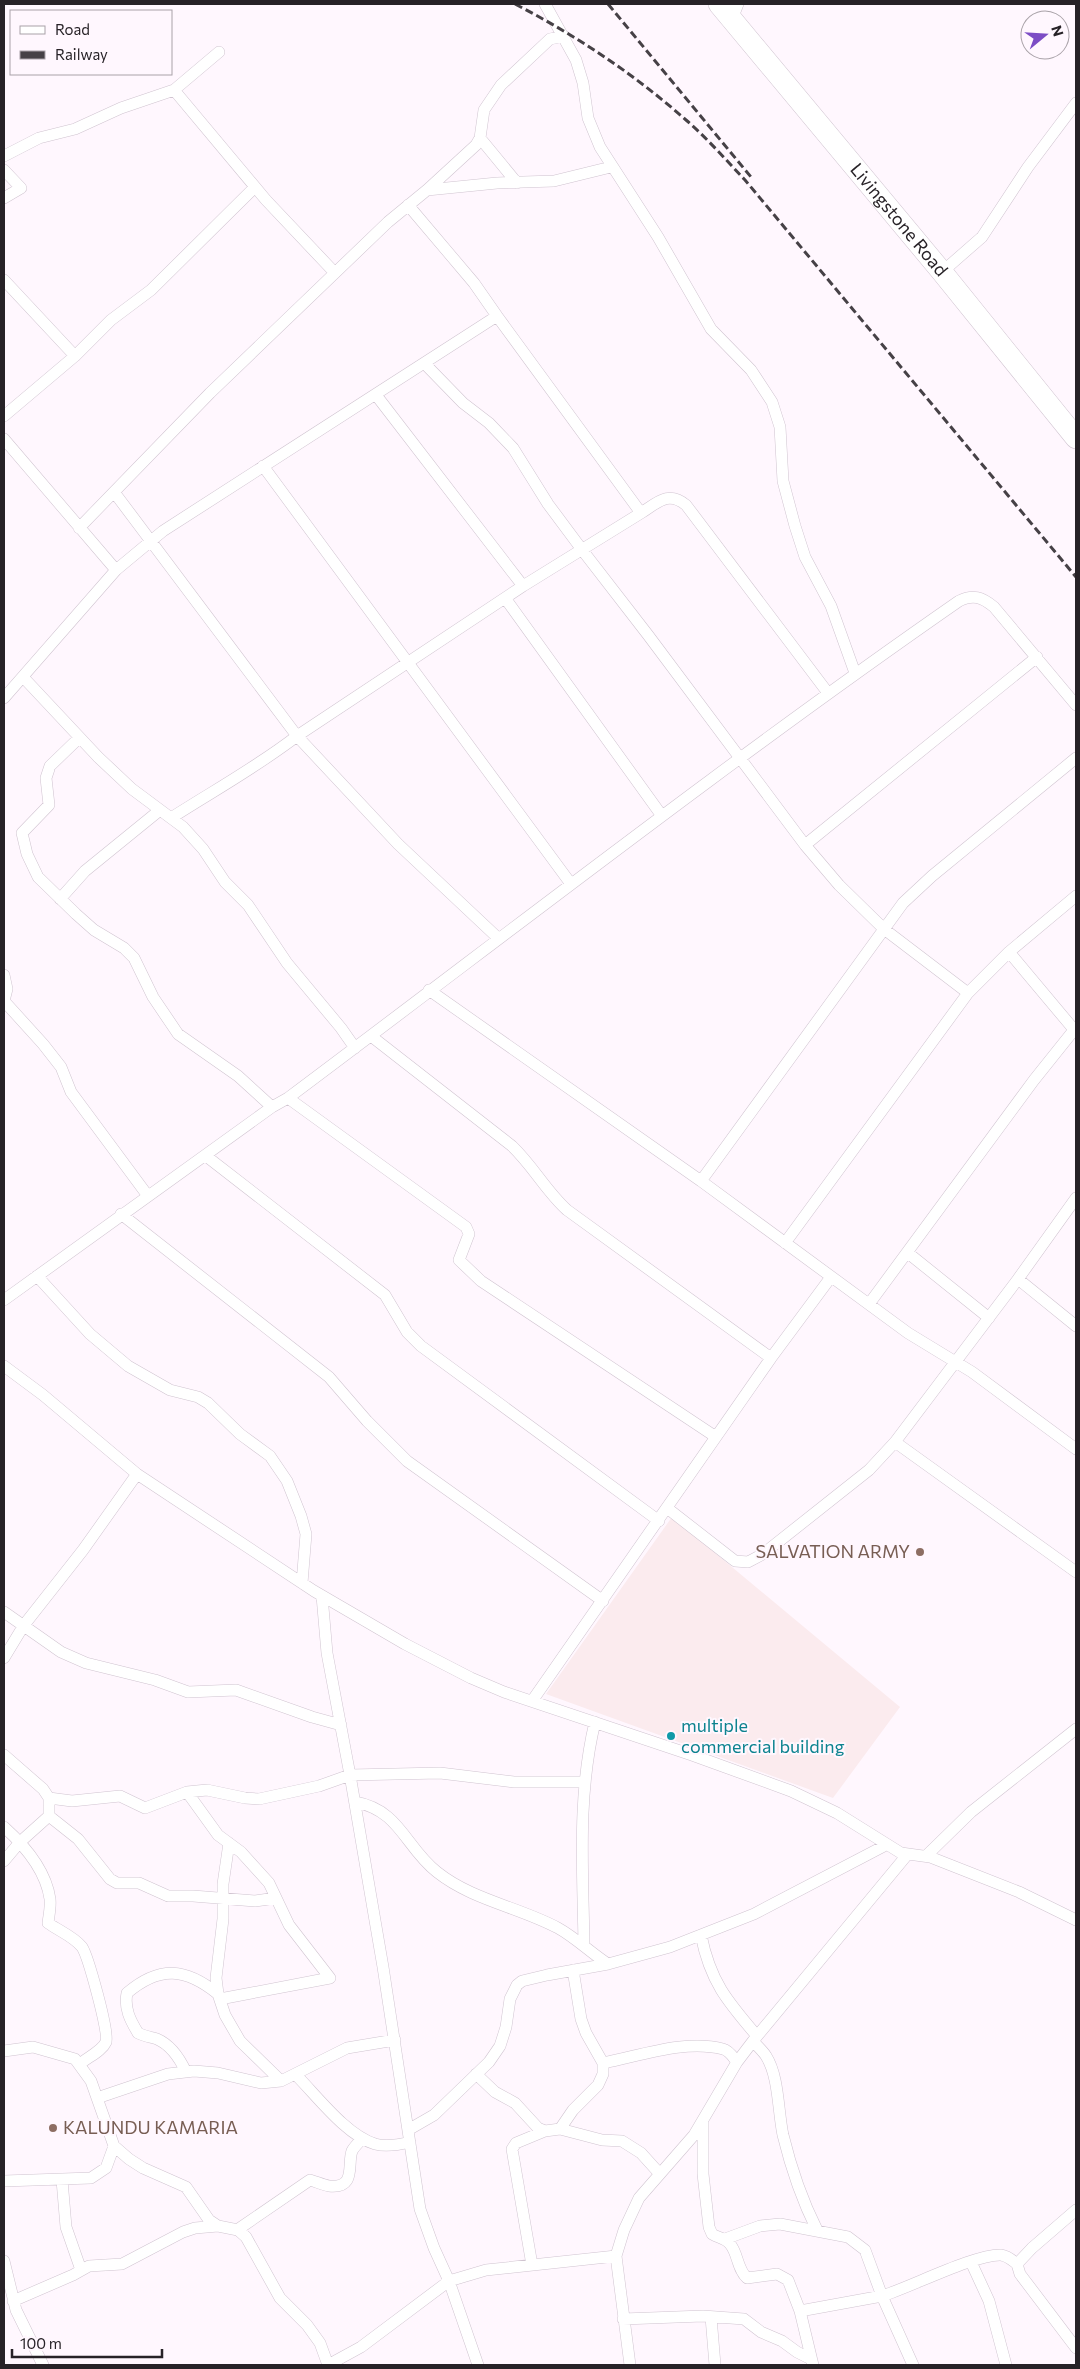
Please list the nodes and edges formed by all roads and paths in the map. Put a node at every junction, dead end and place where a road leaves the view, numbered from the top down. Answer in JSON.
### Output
{"nodes":[{"id":1,"x":545,"y":4,"type":"edge"},
{"id":2,"x":730,"y":9,"type":"edge"},
{"id":3,"x":564,"y":36,"type":"junction"},
{"id":4,"x":219,"y":52,"type":"dead end"},
{"id":5,"x":174,"y":90,"type":"junction"},
{"id":6,"x":1076,"y":103,"type":"edge"},
{"id":7,"x":480,"y":138,"type":"junction"},
{"id":8,"x":4,"y":156,"type":"edge"},
{"id":9,"x":611,"y":167,"type":"junction"},
{"id":10,"x":4,"y":170,"type":"edge"},
{"id":11,"x":516,"y":183,"type":"junction"},
{"id":12,"x":255,"y":187,"type":"junction"},
{"id":13,"x":427,"y":190,"type":"junction"},
{"id":14,"x":4,"y":198,"type":"edge"},
{"id":15,"x":408,"y":205,"type":"junction"},
{"id":16,"x":942,"y":272,"type":"junction"},
{"id":17,"x":335,"y":273,"type":"junction"},
{"id":18,"x":4,"y":280,"type":"edge"},
{"id":19,"x":497,"y":316,"type":"junction"},
{"id":20,"x":75,"y":356,"type":"junction"},
{"id":21,"x":425,"y":364,"type":"junction"},
{"id":22,"x":376,"y":394,"type":"junction"},
{"id":23,"x":4,"y":416,"type":"edge"},
{"id":24,"x":1076,"y":438,"type":"edge"},
{"id":25,"x":4,"y":439,"type":"edge"},
{"id":26,"x":263,"y":466,"type":"junction"},
{"id":27,"x":114,"y":492,"type":"junction"},
{"id":28,"x":641,"y":513,"type":"junction"},
{"id":29,"x":79,"y":528,"type":"junction"},
{"id":30,"x":149,"y":542,"type":"junction"},
{"id":31,"x":583,"y":551,"type":"junction"},
{"id":32,"x":116,"y":570,"type":"junction"},
{"id":33,"x":523,"y":586,"type":"junction"},
{"id":34,"x":505,"y":598,"type":"junction"},
{"id":35,"x":1036,"y":657,"type":"junction"},
{"id":36,"x":408,"y":664,"type":"junction"},
{"id":37,"x":855,"y":673,"type":"junction"},
{"id":38,"x":23,"y":677,"type":"junction"},
{"id":39,"x":828,"y":693,"type":"junction"},
{"id":40,"x":4,"y":698,"type":"edge"},
{"id":41,"x":1076,"y":705,"type":"edge"},
{"id":42,"x":298,"y":736,"type":"junction"},
{"id":43,"x":79,"y":738,"type":"junction"},
{"id":44,"x":740,"y":758,"type":"junction"},
{"id":45,"x":1076,"y":758,"type":"edge"},
{"id":46,"x":160,"y":810,"type":"junction"},
{"id":47,"x":662,"y":816,"type":"junction"},
{"id":48,"x":171,"y":818,"type":"junction"},
{"id":49,"x":805,"y":845,"type":"junction"},
{"id":50,"x":571,"y":884,"type":"junction"},
{"id":51,"x":1076,"y":896,"type":"edge"},
{"id":52,"x":60,"y":899,"type":"junction"},
{"id":53,"x":884,"y":929,"type":"junction"},
{"id":54,"x":498,"y":938,"type":"junction"},
{"id":55,"x":1009,"y":952,"type":"junction"},
{"id":56,"x":4,"y":976,"type":"edge"},
{"id":57,"x":429,"y":990,"type":"junction"},
{"id":58,"x":968,"y":993,"type":"junction"},
{"id":59,"x":1075,"y":1031,"type":"edge"},
{"id":60,"x":371,"y":1036,"type":"junction"},
{"id":61,"x":354,"y":1048,"type":"junction"},
{"id":62,"x":288,"y":1098,"type":"junction"},
{"id":63,"x":272,"y":1107,"type":"junction"},
{"id":64,"x":206,"y":1156,"type":"junction"},
{"id":65,"x":701,"y":1181,"type":"junction"},
{"id":66,"x":148,"y":1196,"type":"junction"},
{"id":67,"x":1075,"y":1201,"type":"edge"},
{"id":68,"x":121,"y":1214,"type":"junction"},
{"id":69,"x":786,"y":1243,"type":"junction"},
{"id":70,"x":908,"y":1253,"type":"junction"},
{"id":71,"x":37,"y":1276,"type":"junction"},
{"id":72,"x":831,"y":1277,"type":"junction"},
{"id":73,"x":1018,"y":1279,"type":"junction"},
{"id":74,"x":4,"y":1300,"type":"edge"},
{"id":75,"x":869,"y":1304,"type":"junction"},
{"id":76,"x":989,"y":1318,"type":"junction"},
{"id":77,"x":1076,"y":1326,"type":"edge"},
{"id":78,"x":771,"y":1358,"type":"junction"},
{"id":79,"x":957,"y":1362,"type":"junction"},
{"id":80,"x":4,"y":1366,"type":"edge"},
{"id":81,"x":716,"y":1437,"type":"junction"},
{"id":82,"x":895,"y":1442,"type":"junction"},
{"id":83,"x":1076,"y":1449,"type":"edge"},
{"id":84,"x":137,"y":1474,"type":"junction"},
{"id":85,"x":667,"y":1508,"type":"junction"},
{"id":86,"x":659,"y":1521,"type":"junction"},
{"id":87,"x":1076,"y":1572,"type":"edge"},
{"id":88,"x":302,"y":1583,"type":"junction"},
{"id":89,"x":322,"y":1596,"type":"junction"},
{"id":90,"x":603,"y":1600,"type":"junction"},
{"id":91,"x":4,"y":1612,"type":"edge"},
{"id":92,"x":24,"y":1625,"type":"junction"},
{"id":93,"x":4,"y":1658,"type":"edge"},
{"id":94,"x":532,"y":1701,"type":"junction"},
{"id":95,"x":594,"y":1722,"type":"junction"},
{"id":96,"x":341,"y":1725,"type":"junction"},
{"id":97,"x":1076,"y":1729,"type":"edge"},
{"id":98,"x":4,"y":1755,"type":"edge"},
{"id":99,"x":350,"y":1775,"type":"junction"},
{"id":100,"x":584,"y":1782,"type":"junction"},
{"id":101,"x":187,"y":1792,"type":"junction"},
{"id":102,"x":48,"y":1798,"type":"junction"},
{"id":103,"x":354,"y":1802,"type":"junction"},
{"id":104,"x":49,"y":1816,"type":"junction"},
{"id":105,"x":4,"y":1827,"type":"edge"},
{"id":106,"x":20,"y":1842,"type":"junction"},
{"id":107,"x":229,"y":1843,"type":"junction"},
{"id":108,"x":886,"y":1845,"type":"junction"},
{"id":109,"x":907,"y":1855,"type":"junction"},
{"id":110,"x":926,"y":1856,"type":"junction"},
{"id":111,"x":4,"y":1861,"type":"edge"},
{"id":112,"x":223,"y":1898,"type":"junction"},
{"id":113,"x":276,"y":1898,"type":"junction"},
{"id":114,"x":1076,"y":1920,"type":"edge"},
{"id":115,"x":701,"y":1934,"type":"junction"},
{"id":116,"x":584,"y":1946,"type":"junction"},
{"id":117,"x":608,"y":1964,"type":"junction"},
{"id":118,"x":574,"y":1970,"type":"junction"},
{"id":119,"x":219,"y":1997,"type":"junction"},
{"id":120,"x":755,"y":2039,"type":"junction"},
{"id":121,"x":395,"y":2040,"type":"junction"},
{"id":122,"x":4,"y":2052,"type":"edge"},
{"id":123,"x":603,"y":2062,"type":"junction"},
{"id":124,"x":737,"y":2062,"type":"junction"},
{"id":125,"x":80,"y":2064,"type":"junction"},
{"id":126,"x":186,"y":2072,"type":"junction"},
{"id":127,"x":476,"y":2074,"type":"junction"},
{"id":128,"x":296,"y":2075,"type":"junction"},
{"id":129,"x":281,"y":2081,"type":"junction"},
{"id":130,"x":98,"y":2098,"type":"junction"},
{"id":131,"x":703,"y":2122,"type":"junction"},
{"id":132,"x":560,"y":2129,"type":"junction"},
{"id":133,"x":408,"y":2130,"type":"junction"},
{"id":134,"x":545,"y":2131,"type":"junction"},
{"id":135,"x":362,"y":2138,"type":"junction"},
{"id":136,"x":410,"y":2142,"type":"junction"},
{"id":137,"x":114,"y":2146,"type":"junction"},
{"id":138,"x":659,"y":2173,"type":"junction"},
{"id":139,"x":62,"y":2180,"type":"junction"},
{"id":140,"x":4,"y":2181,"type":"edge"},
{"id":141,"x":1076,"y":2210,"type":"edge"},
{"id":142,"x":218,"y":2226,"type":"junction"},
{"id":143,"x":236,"y":2230,"type":"junction"},
{"id":144,"x":817,"y":2230,"type":"junction"},
{"id":145,"x":724,"y":2239,"type":"junction"},
{"id":146,"x":616,"y":2256,"type":"junction"},
{"id":147,"x":4,"y":2261,"type":"edge"},
{"id":148,"x":970,"y":2262,"type":"junction"},
{"id":149,"x":1018,"y":2264,"type":"junction"},
{"id":150,"x":532,"y":2265,"type":"junction"},
{"id":151,"x":81,"y":2270,"type":"junction"},
{"id":152,"x":449,"y":2281,"type":"junction"},
{"id":153,"x":882,"y":2296,"type":"junction"},
{"id":154,"x":13,"y":2301,"type":"junction"},
{"id":155,"x":800,"y":2311,"type":"junction"},
{"id":156,"x":711,"y":2317,"type":"junction"},
{"id":157,"x":623,"y":2319,"type":"junction"},
{"id":158,"x":1076,"y":2348,"type":"edge"},
{"id":159,"x":812,"y":2362,"type":"edge"},
{"id":160,"x":43,"y":2365,"type":"edge"},
{"id":161,"x":328,"y":2365,"type":"edge"},
{"id":162,"x":478,"y":2365,"type":"edge"},
{"id":163,"x":630,"y":2365,"type":"edge"},
{"id":164,"x":714,"y":2365,"type":"edge"},
{"id":165,"x":913,"y":2365,"type":"edge"},
{"id":166,"x":1006,"y":2365,"type":"edge"}],
"edges":[{"from":1,"to":3,"type":"street"},
{"from":2,"to":16,"type":"highway","name":"Livingstone Road"},
{"from":3,"to":7,"type":"street"},
{"from":3,"to":9,"type":"street"},
{"from":4,"to":5,"type":"street"},
{"from":5,"to":8,"type":"street"},
{"from":5,"to":12,"type":"street"},
{"from":6,"to":16,"type":"street"},
{"from":7,"to":11,"type":"street"},
{"from":7,"to":13,"type":"street"},
{"from":9,"to":11,"type":"street"},
{"from":9,"to":37,"type":"street"},
{"from":10,"to":14,"type":"street"},
{"from":11,"to":13,"type":"street"},
{"from":12,"to":17,"type":"street"},
{"from":12,"to":20,"type":"street"},
{"from":13,"to":15,"type":"street"},
{"from":15,"to":17,"type":"street"},
{"from":15,"to":19,"type":"street"},
{"from":16,"to":24,"type":"highway","name":"Livingstone Road"},
{"from":17,"to":27,"type":"street"},
{"from":18,"to":20,"type":"street"},
{"from":19,"to":21,"type":"street"},
{"from":19,"to":28,"type":"street"},
{"from":20,"to":23,"type":"street"},
{"from":21,"to":22,"type":"street"},
{"from":21,"to":31,"type":"street"},
{"from":22,"to":26,"type":"street"},
{"from":22,"to":33,"type":"street"},
{"from":25,"to":29,"type":"street"},
{"from":26,"to":30,"type":"street"},
{"from":26,"to":36,"type":"street"},
{"from":27,"to":29,"type":"street"},
{"from":27,"to":30,"type":"street"},
{"from":28,"to":31,"type":"street"},
{"from":28,"to":39,"type":"street"},
{"from":29,"to":32,"type":"street"},
{"from":30,"to":32,"type":"street"},
{"from":30,"to":42,"type":"street"},
{"from":31,"to":33,"type":"street"},
{"from":31,"to":44,"type":"street"},
{"from":32,"to":38,"type":"street"},
{"from":33,"to":34,"type":"street"},
{"from":34,"to":36,"type":"street"},
{"from":34,"to":47,"type":"street"},
{"from":35,"to":37,"type":"street"},
{"from":35,"to":41,"type":"street"},
{"from":35,"to":49,"type":"street"},
{"from":36,"to":42,"type":"street"},
{"from":36,"to":50,"type":"street"},
{"from":37,"to":39,"type":"street"},
{"from":38,"to":40,"type":"street"},
{"from":38,"to":43,"type":"street"},
{"from":39,"to":44,"type":"street"},
{"from":42,"to":48,"type":"street"},
{"from":42,"to":54,"type":"street"},
{"from":43,"to":46,"type":"street"},
{"from":43,"to":52,"type":"street"},
{"from":44,"to":47,"type":"street"},
{"from":44,"to":49,"type":"street"},
{"from":45,"to":53,"type":"street"},
{"from":46,"to":48,"type":"street"},
{"from":46,"to":52,"type":"street"},
{"from":47,"to":50,"type":"street"},
{"from":48,"to":61,"type":"street"},
{"from":49,"to":53,"type":"street"},
{"from":50,"to":54,"type":"street"},
{"from":51,"to":55,"type":"street"},
{"from":52,"to":63,"type":"street"},
{"from":53,"to":58,"type":"street"},
{"from":53,"to":65,"type":"street"},
{"from":54,"to":57,"type":"street"},
{"from":55,"to":58,"type":"street"},
{"from":55,"to":59,"type":"street"},
{"from":56,"to":66,"type":"street"},
{"from":57,"to":60,"type":"street"},
{"from":57,"to":65,"type":"street"},
{"from":58,"to":69,"type":"street"},
{"from":59,"to":70,"type":"street"},
{"from":60,"to":61,"type":"street"},
{"from":60,"to":78,"type":"street"},
{"from":61,"to":62,"type":"street"},
{"from":62,"to":63,"type":"street"},
{"from":62,"to":81,"type":"street"},
{"from":63,"to":64,"type":"street"},
{"from":64,"to":66,"type":"street"},
{"from":64,"to":86,"type":"street"},
{"from":65,"to":69,"type":"street"},
{"from":66,"to":68,"type":"street"},
{"from":67,"to":73,"type":"street"},
{"from":68,"to":71,"type":"street"},
{"from":68,"to":90,"type":"street"},
{"from":69,"to":72,"type":"street"},
{"from":70,"to":75,"type":"street"},
{"from":70,"to":76,"type":"street"},
{"from":71,"to":74,"type":"street"},
{"from":71,"to":88,"type":"street"},
{"from":72,"to":75,"type":"street"},
{"from":72,"to":78,"type":"street"},
{"from":73,"to":76,"type":"street"},
{"from":73,"to":77,"type":"street"},
{"from":75,"to":79,"type":"street"},
{"from":76,"to":79,"type":"street"},
{"from":78,"to":81,"type":"street"},
{"from":79,"to":82,"type":"street"},
{"from":79,"to":83,"type":"street"},
{"from":80,"to":84,"type":"street"},
{"from":81,"to":85,"type":"street"},
{"from":82,"to":85,"type":"street"},
{"from":82,"to":87,"type":"street"},
{"from":84,"to":88,"type":"street"},
{"from":84,"to":92,"type":"street"},
{"from":85,"to":86,"type":"street"},
{"from":86,"to":90,"type":"street"},
{"from":88,"to":89,"type":"street"},
{"from":89,"to":94,"type":"street"},
{"from":89,"to":96,"type":"street"},
{"from":90,"to":94,"type":"street"},
{"from":91,"to":92,"type":"street"},
{"from":92,"to":93,"type":"street"},
{"from":92,"to":96,"type":"street"},
{"from":94,"to":95,"type":"street"},
{"from":95,"to":100,"type":"street"},
{"from":95,"to":108,"type":"street"},
{"from":96,"to":99,"type":"street"},
{"from":97,"to":110,"type":"street"},
{"from":98,"to":102,"type":"street"},
{"from":99,"to":100,"type":"street"},
{"from":99,"to":101,"type":"street"},
{"from":99,"to":103,"type":"street"},
{"from":100,"to":116,"type":"street"},
{"from":101,"to":102,"type":"street"},
{"from":101,"to":107,"type":"street"},
{"from":102,"to":104,"type":"street"},
{"from":103,"to":116,"type":"street"},
{"from":103,"to":121,"type":"street"},
{"from":104,"to":106,"type":"street"},
{"from":104,"to":112,"type":"street"},
{"from":105,"to":106,"type":"street"},
{"from":106,"to":111,"type":"street"},
{"from":106,"to":125,"type":"street"},
{"from":107,"to":112,"type":"street"},
{"from":107,"to":113,"type":"street"},
{"from":108,"to":109,"type":"street"},
{"from":108,"to":115,"type":"street"},
{"from":109,"to":110,"type":"street"},
{"from":109,"to":120,"type":"street"},
{"from":110,"to":114,"type":"street"},
{"from":112,"to":113,"type":"street"},
{"from":112,"to":119,"type":"street"},
{"from":113,"to":119,"type":"street"},
{"from":115,"to":117,"type":"street"},
{"from":115,"to":120,"type":"street"},
{"from":116,"to":117,"type":"street"},
{"from":117,"to":118,"type":"street"},
{"from":118,"to":123,"type":"street"},
{"from":118,"to":127,"type":"street"},
{"from":119,"to":126,"type":"street"},
{"from":119,"to":129,"type":"street"},
{"from":120,"to":124,"type":"street"},
{"from":120,"to":144,"type":"street"},
{"from":121,"to":128,"type":"street"},
{"from":121,"to":133,"type":"street"},
{"from":122,"to":125,"type":"street"},
{"from":123,"to":124,"type":"street"},
{"from":123,"to":132,"type":"street"},
{"from":124,"to":131,"type":"street"},
{"from":125,"to":130,"type":"street"},
{"from":126,"to":129,"type":"street"},
{"from":126,"to":130,"type":"street"},
{"from":127,"to":133,"type":"street"},
{"from":127,"to":134,"type":"street"},
{"from":128,"to":129,"type":"street"},
{"from":128,"to":135,"type":"street"},
{"from":130,"to":137,"type":"street"},
{"from":131,"to":138,"type":"street"},
{"from":131,"to":145,"type":"street"},
{"from":132,"to":134,"type":"street"},
{"from":132,"to":138,"type":"street"},
{"from":133,"to":136,"type":"street"},
{"from":134,"to":150,"type":"street"},
{"from":135,"to":136,"type":"street"},
{"from":135,"to":143,"type":"street"},
{"from":136,"to":152,"type":"street"},
{"from":137,"to":139,"type":"street"},
{"from":137,"to":142,"type":"street"},
{"from":138,"to":146,"type":"street"},
{"from":139,"to":140,"type":"street"},
{"from":139,"to":151,"type":"street"},
{"from":141,"to":149,"type":"street"},
{"from":142,"to":143,"type":"street"},
{"from":142,"to":151,"type":"street"},
{"from":143,"to":161,"type":"street"},
{"from":144,"to":145,"type":"street"},
{"from":144,"to":153,"type":"street"},
{"from":145,"to":155,"type":"street"},
{"from":146,"to":150,"type":"street"},
{"from":146,"to":157,"type":"street"},
{"from":147,"to":154,"type":"street"},
{"from":148,"to":149,"type":"street"},
{"from":148,"to":153,"type":"street"},
{"from":148,"to":166,"type":"street"},
{"from":149,"to":158,"type":"street"},
{"from":150,"to":152,"type":"street"},
{"from":151,"to":154,"type":"street"},
{"from":152,"to":161,"type":"street"},
{"from":152,"to":162,"type":"street"},
{"from":153,"to":155,"type":"street"},
{"from":153,"to":165,"type":"street"},
{"from":154,"to":160,"type":"street"},
{"from":155,"to":159,"type":"street"},
{"from":156,"to":157,"type":"street"},
{"from":156,"to":159,"type":"street"},
{"from":156,"to":164,"type":"street"},
{"from":157,"to":163,"type":"street"}]}
